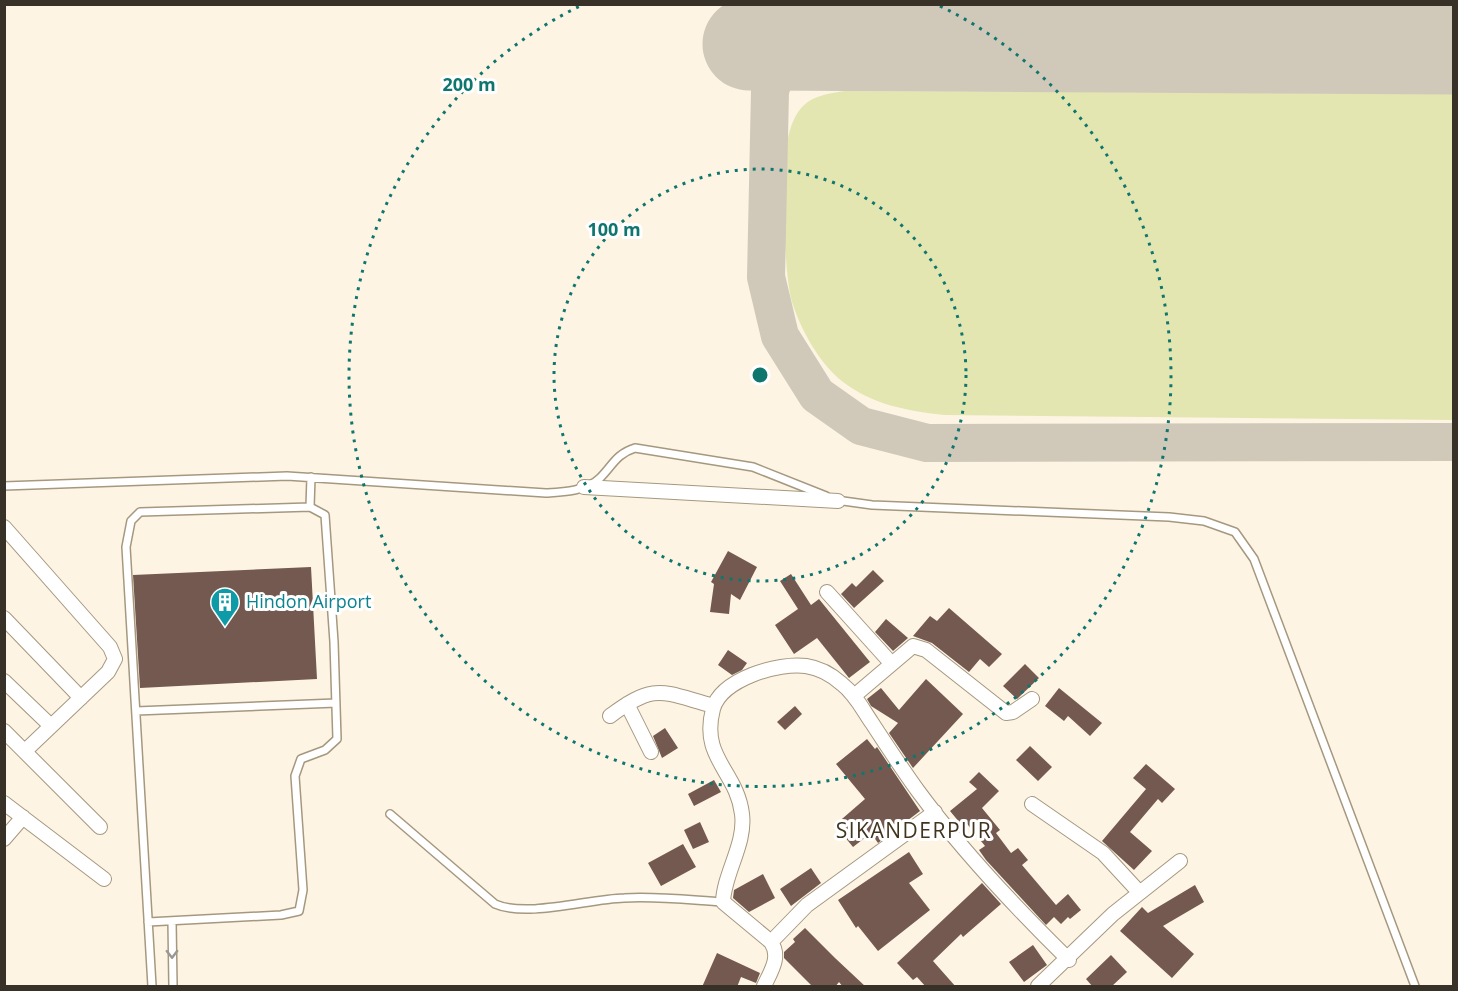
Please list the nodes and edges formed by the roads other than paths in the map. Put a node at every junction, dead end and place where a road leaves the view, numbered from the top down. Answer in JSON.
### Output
{"nodes":[{"id":1,"x":311,"y":477,"type":"junction"},
{"id":2,"x":4,"y":486,"type":"edge"},
{"id":3,"x":584,"y":487,"type":"junction"},
{"id":4,"x":838,"y":501,"type":"junction"},
{"id":5,"x":310,"y":507,"type":"junction"},
{"id":6,"x":4,"y":527,"type":"edge"},
{"id":7,"x":827,"y":592,"type":"dead end"},
{"id":8,"x":4,"y":618,"type":"edge"},
{"id":9,"x":891,"y":663,"type":"junction"},
{"id":10,"x":4,"y":681,"type":"edge"},
{"id":11,"x":854,"y":696,"type":"junction"},
{"id":12,"x":81,"y":698,"type":"junction"},
{"id":13,"x":1032,"y":699,"type":"dead end"},
{"id":14,"x":336,"y":703,"type":"junction"},
{"id":15,"x":627,"y":704,"type":"junction"},
{"id":16,"x":714,"y":706,"type":"junction"},
{"id":17,"x":136,"y":711,"type":"junction"},
{"id":18,"x":610,"y":716,"type":"dead end"},
{"id":19,"x":51,"y":726,"type":"junction"},
{"id":20,"x":4,"y":731,"type":"edge"},
{"id":21,"x":25,"y":751,"type":"junction"},
{"id":22,"x":651,"y":753,"type":"dead end"},
{"id":23,"x":4,"y":803,"type":"edge"},
{"id":24,"x":1032,"y":804,"type":"dead end"},
{"id":25,"x":935,"y":812,"type":"junction"},
{"id":26,"x":390,"y":814,"type":"dead end"},
{"id":27,"x":23,"y":817,"type":"junction"},
{"id":28,"x":100,"y":827,"type":"dead end"},
{"id":29,"x":4,"y":839,"type":"edge"},
{"id":30,"x":1180,"y":861,"type":"dead end"},
{"id":31,"x":104,"y":879,"type":"dead end"},
{"id":32,"x":1139,"y":892,"type":"junction"},
{"id":33,"x":723,"y":902,"type":"junction"},
{"id":34,"x":172,"y":921,"type":"junction"},
{"id":35,"x":148,"y":922,"type":"junction"},
{"id":36,"x":771,"y":942,"type":"junction"},
{"id":37,"x":1069,"y":960,"type":"junction"},
{"id":38,"x":152,"y":987,"type":"edge"},
{"id":39,"x":173,"y":987,"type":"edge"},
{"id":40,"x":764,"y":987,"type":"edge"},
{"id":41,"x":1038,"y":987,"type":"edge"},
{"id":42,"x":1415,"y":987,"type":"edge"}],
"edges":[{"from":1,"to":2,"type":"lane"},
{"from":1,"to":3,"type":"lane"},
{"from":1,"to":5,"type":"lane"},
{"from":3,"to":4,"type":"street"},
{"from":3,"to":4,"type":"lane"},
{"from":4,"to":42,"type":"lane"},
{"from":5,"to":14,"type":"lane"},
{"from":5,"to":17,"type":"lane"},
{"from":6,"to":12,"type":"street"},
{"from":7,"to":9,"type":"street"},
{"from":8,"to":12,"type":"street"},
{"from":9,"to":11,"type":"street"},
{"from":9,"to":13,"type":"street"},
{"from":10,"to":19,"type":"street"},
{"from":11,"to":16,"type":"street"},
{"from":11,"to":25,"type":"street"},
{"from":12,"to":19,"type":"street"},
{"from":14,"to":17,"type":"lane"},
{"from":14,"to":34,"type":"lane"},
{"from":15,"to":16,"type":"street"},
{"from":15,"to":18,"type":"street"},
{"from":15,"to":22,"type":"street"},
{"from":16,"to":33,"type":"street"},
{"from":17,"to":35,"type":"lane"},
{"from":19,"to":21,"type":"street"},
{"from":20,"to":21,"type":"street"},
{"from":21,"to":28,"type":"street"},
{"from":23,"to":27,"type":"street"},
{"from":24,"to":32,"type":"street"},
{"from":25,"to":36,"type":"street"},
{"from":25,"to":37,"type":"street"},
{"from":26,"to":33,"type":"lane"},
{"from":27,"to":29,"type":"street"},
{"from":27,"to":31,"type":"street"},
{"from":30,"to":32,"type":"street"},
{"from":32,"to":37,"type":"street"},
{"from":33,"to":36,"type":"street"},
{"from":34,"to":35,"type":"lane"},
{"from":34,"to":39,"type":"lane","one_way":true},
{"from":35,"to":38,"type":"lane"},
{"from":36,"to":40,"type":"street"},
{"from":37,"to":41,"type":"street"}]}
